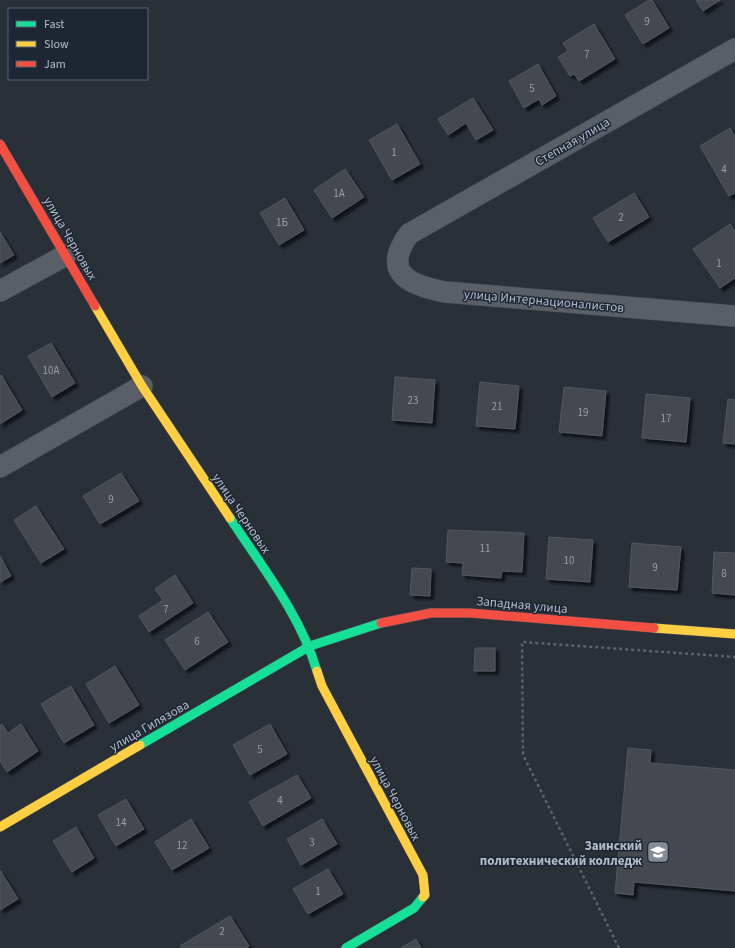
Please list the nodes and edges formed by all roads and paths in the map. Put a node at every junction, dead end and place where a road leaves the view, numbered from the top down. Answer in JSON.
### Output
{"nodes":[{"id":1,"x":735,"y":49,"type":"edge"},
{"id":2,"x":0,"y":144,"type":"edge"},
{"id":3,"x":409,"y":234,"type":"joint"},
{"id":4,"x":66,"y":254,"type":"junction"},
{"id":5,"x":0,"y":291,"type":"edge"},
{"id":6,"x":735,"y":316,"type":"edge"},
{"id":7,"x":142,"y":386,"type":"junction"},
{"id":8,"x":0,"y":467,"type":"edge"},
{"id":9,"x":735,"y":634,"type":"edge"},
{"id":10,"x":310,"y":646,"type":"junction"},
{"id":11,"x":735,"y":657,"type":"edge"},
{"id":12,"x":0,"y":827,"type":"edge"},
{"id":13,"x":346,"y":948,"type":"edge"},
{"id":14,"x":619,"y":948,"type":"edge"}],
"edges":[{"from":1,"to":3,"type":"street","name":"Степная улица"},
{"from":2,"to":4,"type":"street","name":"улица Черновых"},
{"from":3,"to":6,"type":"street","name":"улица Интернационалистов"},
{"from":4,"to":5,"type":"street"},
{"from":4,"to":7,"type":"street","name":"улица Черновых"},
{"from":7,"to":8,"type":"street"},
{"from":7,"to":10,"type":"street","name":"улица Черновых"},
{"from":9,"to":10,"type":"street","name":"Западная улица"},
{"from":10,"to":12,"type":"street","name":"улица Гилязова"},
{"from":10,"to":13,"type":"street","name":"улица Черновых"},
{"from":11,"to":14,"type":"path"}]}
